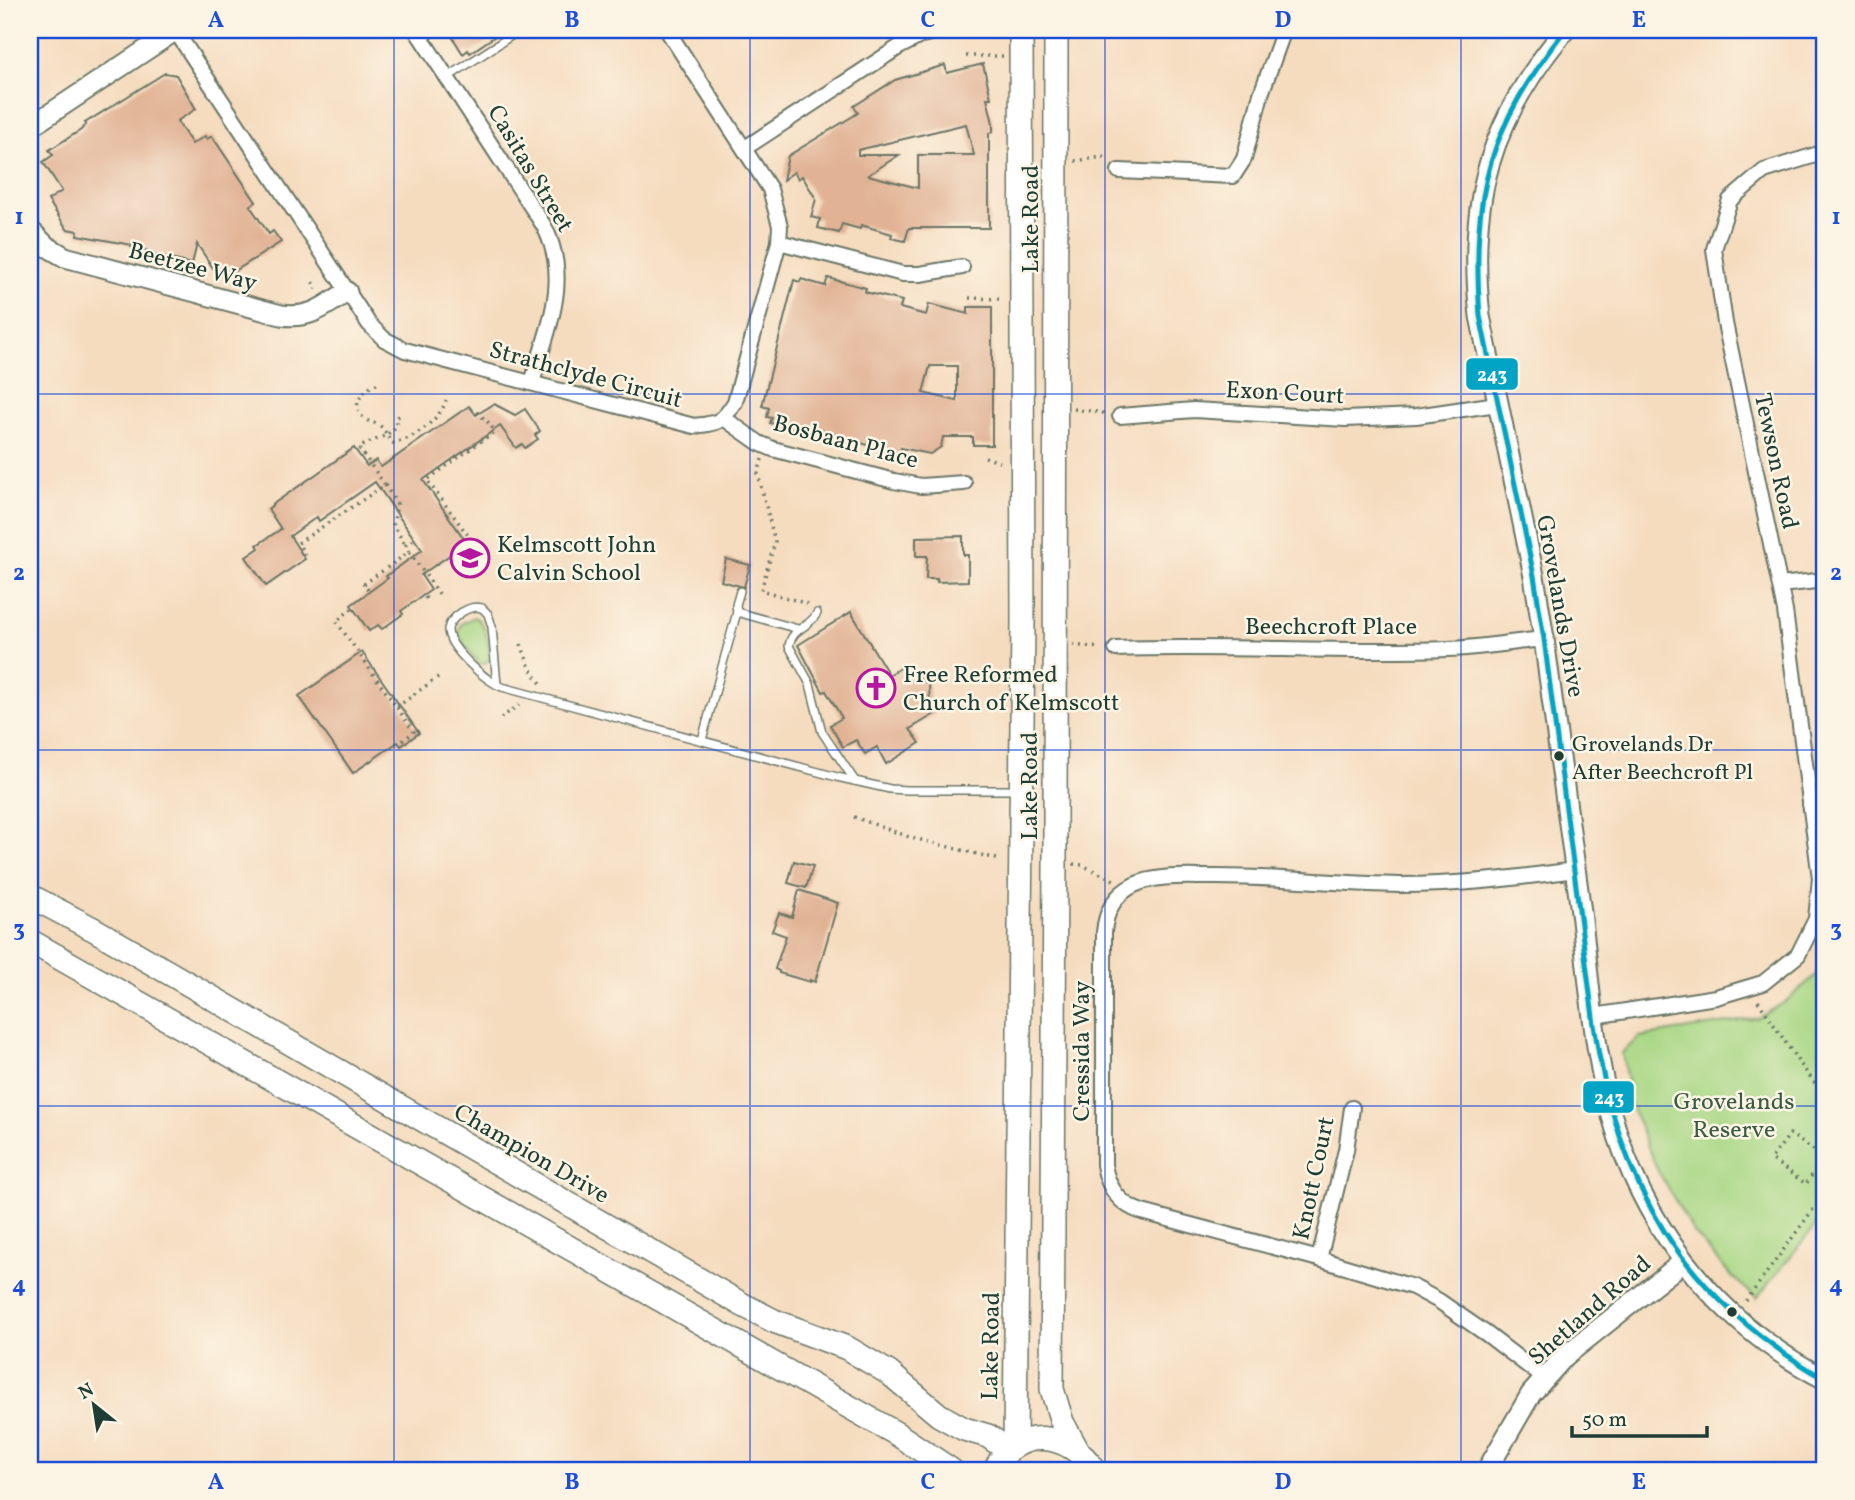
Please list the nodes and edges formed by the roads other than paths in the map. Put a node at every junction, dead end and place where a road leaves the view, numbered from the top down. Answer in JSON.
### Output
{"nodes":[{"id":1,"x":176,"y":30,"type":"edge"},
{"id":2,"x":416,"y":30,"type":"edge"},
{"id":3,"x":520,"y":30,"type":"edge"},
{"id":4,"x":667,"y":30,"type":"edge"},
{"id":5,"x":941,"y":30,"type":"edge"},
{"id":6,"x":1021,"y":30,"type":"edge"},
{"id":7,"x":1056,"y":30,"type":"edge"},
{"id":8,"x":1284,"y":30,"type":"edge"},
{"id":9,"x":1565,"y":30,"type":"edge"},
{"id":10,"x":447,"y":77,"type":"junction"},
{"id":11,"x":30,"y":127,"type":"edge"},
{"id":12,"x":745,"y":148,"type":"junction"},
{"id":13,"x":1825,"y":152,"type":"edge"},
{"id":14,"x":1119,"y":171,"type":"road end"},
{"id":15,"x":30,"y":230,"type":"edge"},
{"id":16,"x":779,"y":242,"type":"junction"},
{"id":17,"x":962,"y":267,"type":"dead end"},
{"id":18,"x":347,"y":292,"type":"junction"},
{"id":19,"x":532,"y":383,"type":"junction"},
{"id":20,"x":1497,"y":404,"type":"junction"},
{"id":21,"x":1120,"y":416,"type":"road end"},
{"id":22,"x":724,"y":419,"type":"junction"},
{"id":23,"x":964,"y":483,"type":"dead end"},
{"id":24,"x":1825,"y":580,"type":"edge"},
{"id":25,"x":1780,"y":585,"type":"junction"},
{"id":26,"x":740,"y":591,"type":"dead end"},
{"id":27,"x":737,"y":612,"type":"junction"},
{"id":28,"x":817,"y":614,"type":"dead end"},
{"id":29,"x":798,"y":629,"type":"junction"},
{"id":30,"x":1544,"y":639,"type":"junction"},
{"id":31,"x":1116,"y":649,"type":"road end"},
{"id":32,"x":497,"y":685,"type":"junction"},
{"id":33,"x":702,"y":740,"type":"junction"},
{"id":34,"x":856,"y":781,"type":"junction"},
{"id":35,"x":1021,"y":790,"type":"junction"},
{"id":36,"x":1056,"y":791,"type":"junction"},
{"id":37,"x":1818,"y":803,"type":"edge"},
{"id":38,"x":1575,"y":870,"type":"junction"},
{"id":39,"x":30,"y":896,"type":"edge"},
{"id":40,"x":30,"y":941,"type":"edge"},
{"id":41,"x":1594,"y":1016,"type":"junction"},
{"id":42,"x":1352,"y":1108,"type":"dead end"},
{"id":43,"x":1319,"y":1259,"type":"junction"},
{"id":44,"x":1683,"y":1262,"type":"junction"},
{"id":45,"x":1544,"y":1378,"type":"junction"},
{"id":46,"x":1825,"y":1379,"type":"edge"},
{"id":47,"x":1012,"y":1448,"type":"junction"},
{"id":48,"x":1086,"y":1462,"type":"edge"},
{"id":49,"x":951,"y":1470,"type":"edge"},
{"id":50,"x":995,"y":1470,"type":"edge"},
{"id":51,"x":1487,"y":1470,"type":"edge"}],
"edges":[{"from":1,"to":11,"type":"street"},
{"from":1,"to":18,"type":"street","name":"Strathclyde Circuit"},
{"from":2,"to":10,"type":"street","name":"Casitas Street"},
{"from":3,"to":10,"type":"lane"},
{"from":4,"to":12,"type":"street"},
{"from":5,"to":12,"type":"street"},
{"from":6,"to":35,"type":"main road","name":"Lake Road"},
{"from":7,"to":36,"type":"main road","name":"Lake Road"},
{"from":8,"to":14,"type":"street"},
{"from":9,"to":20,"type":"street","name":"Grovelands Drive"},
{"from":10,"to":19,"type":"street","name":"Casitas Street"},
{"from":12,"to":16,"type":"street"},
{"from":13,"to":25,"type":"street","name":"Tewson Road"},
{"from":15,"to":18,"type":"street","name":"Beetzee Way"},
{"from":16,"to":17,"type":"street"},
{"from":16,"to":22,"type":"street"},
{"from":18,"to":19,"type":"street","name":"Strathclyde Circuit"},
{"from":19,"to":22,"type":"street","name":"Strathclyde Circuit"},
{"from":20,"to":21,"type":"street","name":"Exon Court"},
{"from":20,"to":30,"type":"street","name":"Grovelands Drive"},
{"from":22,"to":23,"type":"street","name":"Bosbaan Place"},
{"from":24,"to":25,"type":"street"},
{"from":25,"to":37,"type":"street","name":"Tewson Road"},
{"from":26,"to":27,"type":"lane"},
{"from":27,"to":29,"type":"lane"},
{"from":27,"to":33,"type":"lane"},
{"from":28,"to":29,"type":"lane"},
{"from":29,"to":34,"type":"lane"},
{"from":30,"to":31,"type":"street","name":"Beechcroft Place"},
{"from":30,"to":38,"type":"street","name":"Grovelands Drive"},
{"from":32,"to":32,"type":"lane"},
{"from":32,"to":33,"type":"lane"},
{"from":33,"to":34,"type":"lane"},
{"from":34,"to":35,"type":"lane"},
{"from":35,"to":36,"type":"main road"},
{"from":35,"to":47,"type":"main road","name":"Lake Road"},
{"from":36,"to":48,"type":"main road","name":"Lake Road"},
{"from":37,"to":41,"type":"street","name":"Tewson Road"},
{"from":38,"to":41,"type":"street","name":"Grovelands Drive"},
{"from":38,"to":43,"type":"street","name":"Cressida Way"},
{"from":39,"to":47,"type":"main road","name":"Champion Drive"},
{"from":40,"to":49,"type":"main road"},
{"from":41,"to":44,"type":"street","name":"Grovelands Drive"},
{"from":42,"to":43,"type":"street","name":"Knott Court"},
{"from":43,"to":45,"type":"street","name":"Cressida Way"},
{"from":44,"to":45,"type":"street","name":"Shetland Road"},
{"from":44,"to":46,"type":"street","name":"Grovelands Drive"},
{"from":45,"to":51,"type":"street","name":"Shetland Road"},
{"from":47,"to":48,"type":"main road"},
{"from":47,"to":50,"type":"main road"}]}
